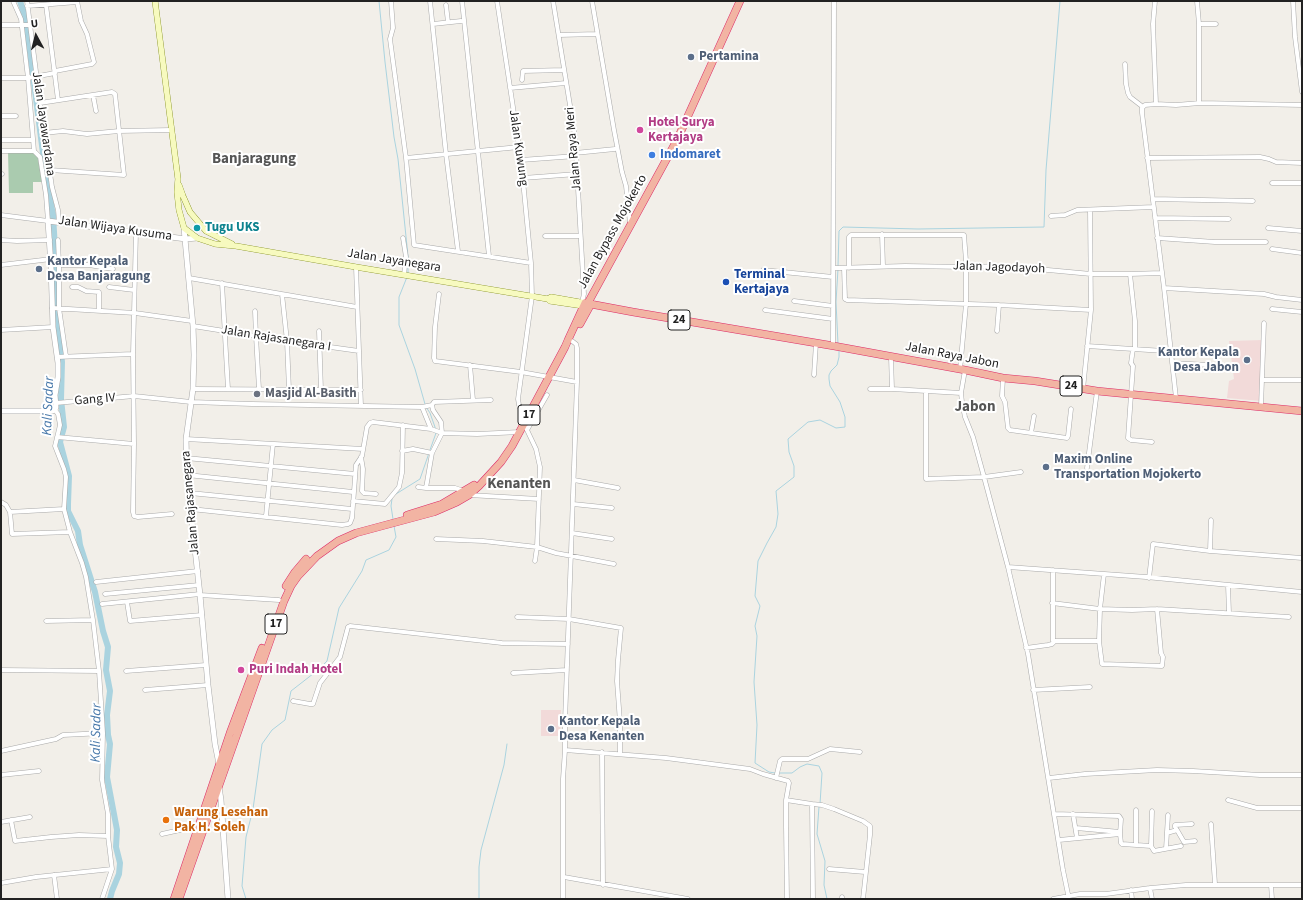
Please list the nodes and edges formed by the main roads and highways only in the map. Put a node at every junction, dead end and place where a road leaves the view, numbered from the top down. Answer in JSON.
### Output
{"nodes":[{"id":1,"x":155,"y":1,"type":"edge"},
{"id":2,"x":740,"y":1,"type":"edge"},
{"id":3,"x":178,"y":179,"type":"junction"},
{"id":4,"x":190,"y":212,"type":"junction"},
{"id":5,"x":181,"y":216,"type":"junction"},
{"id":6,"x":210,"y":233,"type":"junction"},
{"id":7,"x":206,"y":242,"type":"junction"},
{"id":8,"x":236,"y":246,"type":"junction"},
{"id":9,"x":589,"y":304,"type":"junction"},
{"id":10,"x":566,"y":347,"type":"junction"},
{"id":11,"x":1302,"y":411,"type":"edge"},
{"id":12,"x":386,"y":522,"type":"junction"},
{"id":13,"x":221,"y":769,"type":"junction"},
{"id":14,"x":217,"y":782,"type":"junction"},
{"id":15,"x":174,"y":899,"type":"edge"},
{"id":16,"x":179,"y":899,"type":"edge"}],
"edges":[{"from":1,"to":3,"type":"main road","name":"Jalan Jayanegara"},
{"from":2,"to":9,"type":"highway","name":"Jalan Bypass Mojokerto","number":"17"},
{"from":3,"to":4,"type":"main road","name":"Jalan Jayanegara"},
{"from":3,"to":5,"type":"main road","name":"Jalan Jayanegara"},
{"from":4,"to":5,"type":"main road"},
{"from":4,"to":6,"type":"main road","name":"Jalan Jayanegara"},
{"from":5,"to":7,"type":"main road","name":"Jalan Jayanegara"},
{"from":6,"to":7,"type":"main road"},
{"from":6,"to":8,"type":"main road","name":"Jalan Jayanegara"},
{"from":7,"to":8,"type":"main road","name":"Jalan Jayanegara"},
{"from":8,"to":9,"type":"main road","name":"Jalan Jayanegara"},
{"from":9,"to":10,"type":"highway","name":"Jalan Bypass Mojokerto","number":"17"},
{"from":9,"to":10,"type":"highway","name":"Jalan Bypass Mojokerto","number":"17"},
{"from":9,"to":11,"type":"highway","name":"Jalan Raya Jabon","number":"24"},
{"from":10,"to":12,"type":"highway","name":"Jalan Bypass Mojokerto","number":"17"},
{"from":12,"to":13,"type":"highway","name":"Jalan Bypass Mojokerto","number":"17"},
{"from":12,"to":13,"type":"highway","name":"Jalan Bypass Mojokerto","number":"17"},
{"from":13,"to":14,"type":"highway","name":"Jalan Bypass Mojokerto","number":"17"},
{"from":14,"to":15,"type":"highway","name":"Jalan Bypass Mojokerto","number":"17"},
{"from":14,"to":16,"type":"highway","name":"Jalan Bypass Mojokerto","number":"17"}]}
